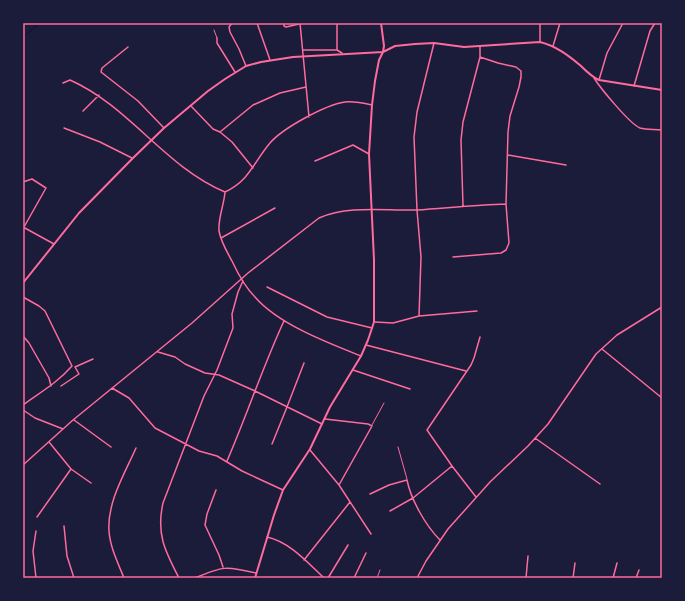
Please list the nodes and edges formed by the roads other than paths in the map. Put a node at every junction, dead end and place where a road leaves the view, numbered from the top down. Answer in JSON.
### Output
{"nodes":[{"id":1,"x":232,"y":23,"type":"edge"},
{"id":2,"x":258,"y":23,"type":"edge"},
{"id":3,"x":284,"y":23,"type":"edge"},
{"id":4,"x":337,"y":23,"type":"edge"},
{"id":5,"x":381,"y":23,"type":"edge"},
{"id":6,"x":540,"y":23,"type":"edge"},
{"id":7,"x":560,"y":23,"type":"edge"},
{"id":8,"x":623,"y":23,"type":"edge"},
{"id":9,"x":655,"y":23,"type":"edge"},
{"id":10,"x":300,"y":24,"type":"edge"},
{"id":11,"x":214,"y":30,"type":"dead end"},
{"id":12,"x":217,"y":38,"type":"joint"},
{"id":13,"x":540,"y":42,"type":"junction"},
{"id":14,"x":434,"y":44,"type":"junction"},
{"id":15,"x":480,"y":46,"type":"junction"},
{"id":16,"x":553,"y":46,"type":"junction"},
{"id":17,"x":128,"y":47,"type":"dead end"},
{"id":18,"x":302,"y":50,"type":"junction"},
{"id":19,"x":337,"y":50,"type":"junction"},
{"id":20,"x":383,"y":52,"type":"junction"},
{"id":21,"x":342,"y":53,"type":"junction"},
{"id":22,"x":303,"y":56,"type":"junction"},
{"id":23,"x":480,"y":57,"type":"junction"},
{"id":24,"x":270,"y":60,"type":"junction"},
{"id":25,"x":246,"y":66,"type":"junction"},
{"id":26,"x":235,"y":72,"type":"junction"},
{"id":27,"x":593,"y":77,"type":"junction"},
{"id":28,"x":599,"y":80,"type":"junction"},
{"id":29,"x":63,"y":83,"type":"dead end"},
{"id":30,"x":634,"y":86,"type":"junction"},
{"id":31,"x":306,"y":87,"type":"junction"},
{"id":32,"x":662,"y":90,"type":"edge"},
{"id":33,"x":99,"y":95,"type":"junction"},
{"id":34,"x":191,"y":105,"type":"junction"},
{"id":35,"x":372,"y":105,"type":"junction"},
{"id":36,"x":83,"y":111,"type":"dead end"},
{"id":37,"x":309,"y":116,"type":"junction"},
{"id":38,"x":64,"y":128,"type":"dead end"},
{"id":39,"x":164,"y":128,"type":"junction"},
{"id":40,"x":662,"y":130,"type":"edge"},
{"id":41,"x":220,"y":132,"type":"junction"},
{"id":42,"x":150,"y":141,"type":"junction"},
{"id":43,"x":369,"y":154,"type":"junction"},
{"id":44,"x":508,"y":155,"type":"junction"},
{"id":45,"x":133,"y":158,"type":"junction"},
{"id":46,"x":315,"y":162,"type":"dead end"},
{"id":47,"x":566,"y":165,"type":"dead end"},
{"id":48,"x":253,"y":168,"type":"junction"},
{"id":49,"x":23,"y":182,"type":"edge"},
{"id":50,"x":225,"y":192,"type":"junction"},
{"id":51,"x":506,"y":204,"type":"junction"},
{"id":52,"x":463,"y":206,"type":"junction"},
{"id":53,"x":275,"y":208,"type":"dead end"},
{"id":54,"x":371,"y":210,"type":"junction"},
{"id":55,"x":417,"y":210,"type":"junction"},
{"id":56,"x":23,"y":227,"type":"edge"},
{"id":57,"x":221,"y":238,"type":"junction"},
{"id":58,"x":54,"y":244,"type":"junction"},
{"id":59,"x":453,"y":257,"type":"dead end"},
{"id":60,"x":242,"y":280,"type":"junction"},
{"id":61,"x":23,"y":283,"type":"edge"},
{"id":62,"x":267,"y":287,"type":"dead end"},
{"id":63,"x":23,"y":297,"type":"edge"},
{"id":64,"x":662,"y":306,"type":"edge"},
{"id":65,"x":477,"y":311,"type":"dead end"},
{"id":66,"x":419,"y":316,"type":"junction"},
{"id":67,"x":284,"y":321,"type":"junction"},
{"id":68,"x":374,"y":322,"type":"junction"},
{"id":69,"x":372,"y":328,"type":"junction"},
{"id":70,"x":23,"y":336,"type":"edge"},
{"id":71,"x":480,"y":337,"type":"dead end"},
{"id":72,"x":366,"y":345,"type":"junction"},
{"id":73,"x":602,"y":349,"type":"junction"},
{"id":74,"x":158,"y":352,"type":"junction"},
{"id":75,"x":361,"y":356,"type":"junction"},
{"id":76,"x":93,"y":359,"type":"dead end"},
{"id":77,"x":304,"y":363,"type":"dead end"},
{"id":78,"x":72,"y":366,"type":"junction"},
{"id":79,"x":74,"y":367,"type":"junction"},
{"id":80,"x":353,"y":370,"type":"junction"},
{"id":81,"x":466,"y":371,"type":"junction"},
{"id":82,"x":214,"y":375,"type":"junction"},
{"id":83,"x":51,"y":386,"type":"junction"},
{"id":84,"x":61,"y":386,"type":"dead end"},
{"id":85,"x":112,"y":388,"type":"junction"},
{"id":86,"x":410,"y":389,"type":"dead end"},
{"id":87,"x":255,"y":391,"type":"junction"},
{"id":88,"x":662,"y":398,"type":"edge"},
{"id":89,"x":384,"y":403,"type":"dead end"},
{"id":90,"x":23,"y":405,"type":"edge"},
{"id":91,"x":288,"y":407,"type":"junction"},
{"id":92,"x":23,"y":410,"type":"edge"},
{"id":93,"x":324,"y":419,"type":"junction"},
{"id":94,"x":73,"y":420,"type":"junction"},
{"id":95,"x":322,"y":424,"type":"junction"},
{"id":96,"x":372,"y":425,"type":"junction"},
{"id":97,"x":63,"y":429,"type":"junction"},
{"id":98,"x":535,"y":438,"type":"junction"},
{"id":99,"x":49,"y":442,"type":"junction"},
{"id":100,"x":186,"y":444,"type":"junction"},
{"id":101,"x":272,"y":444,"type":"dead end"},
{"id":102,"x":398,"y":447,"type":"dead end"},
{"id":103,"x":111,"y":448,"type":"dead end"},
{"id":104,"x":136,"y":448,"type":"dead end"},
{"id":105,"x":310,"y":449,"type":"junction"},
{"id":106,"x":227,"y":461,"type":"junction"},
{"id":107,"x":23,"y":465,"type":"edge"},
{"id":108,"x":452,"y":466,"type":"junction"},
{"id":109,"x":71,"y":469,"type":"junction"},
{"id":110,"x":407,"y":480,"type":"junction"},
{"id":111,"x":91,"y":483,"type":"dead end"},
{"id":112,"x":600,"y":484,"type":"dead end"},
{"id":113,"x":339,"y":485,"type":"junction"},
{"id":114,"x":216,"y":490,"type":"dead end"},
{"id":115,"x":283,"y":490,"type":"junction"},
{"id":116,"x":370,"y":494,"type":"dead end"},
{"id":117,"x":476,"y":497,"type":"junction"},
{"id":118,"x":413,"y":498,"type":"junction"},
{"id":119,"x":350,"y":502,"type":"junction"},
{"id":120,"x":390,"y":511,"type":"dead end"},
{"id":121,"x":37,"y":517,"type":"dead end"},
{"id":122,"x":64,"y":526,"type":"dead end"},
{"id":123,"x":36,"y":531,"type":"dead end"},
{"id":124,"x":371,"y":534,"type":"dead end"},
{"id":125,"x":267,"y":537,"type":"junction"},
{"id":126,"x":440,"y":540,"type":"junction"},
{"id":127,"x":348,"y":545,"type":"dead end"},
{"id":128,"x":366,"y":553,"type":"dead end"},
{"id":129,"x":528,"y":556,"type":"dead end"},
{"id":130,"x":304,"y":560,"type":"junction"},
{"id":131,"x":574,"y":563,"type":"dead end"},
{"id":132,"x":617,"y":563,"type":"dead end"},
{"id":133,"x":223,"y":568,"type":"junction"},
{"id":134,"x":380,"y":570,"type":"dead end"},
{"id":135,"x":639,"y":570,"type":"dead end"},
{"id":136,"x":257,"y":573,"type":"junction"},
{"id":137,"x":36,"y":578,"type":"edge"},
{"id":138,"x":74,"y":578,"type":"edge"},
{"id":139,"x":124,"y":578,"type":"edge"},
{"id":140,"x":179,"y":578,"type":"edge"},
{"id":141,"x":194,"y":578,"type":"edge"},
{"id":142,"x":255,"y":578,"type":"edge"},
{"id":143,"x":324,"y":578,"type":"edge"},
{"id":144,"x":328,"y":578,"type":"edge"},
{"id":145,"x":354,"y":578,"type":"edge"},
{"id":146,"x":377,"y":578,"type":"edge"},
{"id":147,"x":417,"y":578,"type":"edge"},
{"id":148,"x":526,"y":578,"type":"edge"},
{"id":149,"x":573,"y":578,"type":"edge"},
{"id":150,"x":613,"y":578,"type":"edge"},
{"id":151,"x":636,"y":578,"type":"edge"}],
"edges":[{"from":1,"to":25,"type":"street"},
{"from":2,"to":24,"type":"street"},
{"from":3,"to":10,"type":"street"},
{"from":4,"to":19,"type":"street"},
{"from":5,"to":20,"type":"street"},
{"from":6,"to":13,"type":"street"},
{"from":7,"to":16,"type":"street"},
{"from":8,"to":28,"type":"street"},
{"from":9,"to":30,"type":"street"},
{"from":10,"to":18,"type":"street"},
{"from":11,"to":12,"type":"lane"},
{"from":12,"to":26,"type":"street"},
{"from":13,"to":15,"type":"street"},
{"from":13,"to":16,"type":"street"},
{"from":14,"to":15,"type":"street"},
{"from":14,"to":20,"type":"street"},
{"from":14,"to":55,"type":"street"},
{"from":15,"to":23,"type":"street"},
{"from":16,"to":27,"type":"street"},
{"from":17,"to":39,"type":"street"},
{"from":18,"to":19,"type":"street"},
{"from":18,"to":22,"type":"street"},
{"from":19,"to":21,"type":"street"},
{"from":20,"to":21,"type":"street"},
{"from":20,"to":35,"type":"street"},
{"from":21,"to":22,"type":"street"},
{"from":22,"to":24,"type":"street"},
{"from":22,"to":31,"type":"street"},
{"from":23,"to":44,"type":"street"},
{"from":23,"to":52,"type":"street"},
{"from":24,"to":25,"type":"street"},
{"from":25,"to":26,"type":"street"},
{"from":26,"to":34,"type":"street"},
{"from":27,"to":28,"type":"street"},
{"from":27,"to":40,"type":"street"},
{"from":28,"to":30,"type":"street"},
{"from":29,"to":33,"type":"street"},
{"from":30,"to":32,"type":"street"},
{"from":31,"to":37,"type":"street"},
{"from":31,"to":41,"type":"street"},
{"from":33,"to":36,"type":"street"},
{"from":33,"to":42,"type":"street"},
{"from":34,"to":39,"type":"street"},
{"from":34,"to":41,"type":"street"},
{"from":35,"to":37,"type":"street"},
{"from":35,"to":43,"type":"street"},
{"from":37,"to":48,"type":"street"},
{"from":38,"to":45,"type":"street"},
{"from":39,"to":42,"type":"street"},
{"from":41,"to":48,"type":"street"},
{"from":42,"to":45,"type":"street"},
{"from":42,"to":50,"type":"street"},
{"from":43,"to":46,"type":"street"},
{"from":43,"to":54,"type":"street"},
{"from":44,"to":47,"type":"street"},
{"from":44,"to":51,"type":"street"},
{"from":45,"to":58,"type":"street"},
{"from":48,"to":50,"type":"street"},
{"from":49,"to":56,"type":"street"},
{"from":50,"to":57,"type":"street"},
{"from":51,"to":52,"type":"street"},
{"from":51,"to":59,"type":"street"},
{"from":52,"to":55,"type":"street"},
{"from":53,"to":57,"type":"street"},
{"from":54,"to":55,"type":"street"},
{"from":54,"to":60,"type":"street"},
{"from":54,"to":68,"type":"street"},
{"from":55,"to":66,"type":"street"},
{"from":56,"to":58,"type":"street"},
{"from":57,"to":60,"type":"street"},
{"from":58,"to":61,"type":"street"},
{"from":60,"to":67,"type":"street"},
{"from":60,"to":74,"type":"street"},
{"from":60,"to":82,"type":"street"},
{"from":62,"to":69,"type":"street"},
{"from":63,"to":78,"type":"street"},
{"from":64,"to":73,"type":"street"},
{"from":65,"to":66,"type":"street"},
{"from":66,"to":68,"type":"street"},
{"from":67,"to":75,"type":"street"},
{"from":67,"to":87,"type":"street"},
{"from":68,"to":69,"type":"street"},
{"from":69,"to":72,"type":"street"},
{"from":70,"to":83,"type":"street"},
{"from":71,"to":81,"type":"street"},
{"from":72,"to":75,"type":"street"},
{"from":72,"to":81,"type":"street"},
{"from":73,"to":88,"type":"street"},
{"from":73,"to":98,"type":"street"},
{"from":74,"to":82,"type":"street"},
{"from":74,"to":85,"type":"street"},
{"from":75,"to":80,"type":"street"},
{"from":76,"to":79,"type":"street"},
{"from":77,"to":91,"type":"street"},
{"from":78,"to":79,"type":"street"},
{"from":78,"to":83,"type":"street"},
{"from":79,"to":84,"type":"street"},
{"from":80,"to":86,"type":"street"},
{"from":80,"to":93,"type":"street"},
{"from":81,"to":108,"type":"street"},
{"from":82,"to":87,"type":"street"},
{"from":82,"to":100,"type":"street"},
{"from":83,"to":90,"type":"street"},
{"from":85,"to":94,"type":"street"},
{"from":85,"to":100,"type":"street"},
{"from":87,"to":91,"type":"street"},
{"from":87,"to":106,"type":"street"},
{"from":89,"to":96,"type":"lane"},
{"from":91,"to":95,"type":"street"},
{"from":91,"to":101,"type":"street"},
{"from":92,"to":97,"type":"street"},
{"from":93,"to":95,"type":"street"},
{"from":93,"to":96,"type":"street"},
{"from":94,"to":97,"type":"street"},
{"from":94,"to":103,"type":"street"},
{"from":95,"to":105,"type":"street"},
{"from":96,"to":113,"type":"street"},
{"from":97,"to":99,"type":"street"},
{"from":98,"to":112,"type":"street"},
{"from":98,"to":117,"type":"street"},
{"from":99,"to":107,"type":"street"},
{"from":99,"to":109,"type":"street"},
{"from":100,"to":106,"type":"street"},
{"from":100,"to":140,"type":"street"},
{"from":102,"to":110,"type":"lane"},
{"from":104,"to":139,"type":"street"},
{"from":105,"to":113,"type":"street"},
{"from":105,"to":115,"type":"street"},
{"from":106,"to":115,"type":"street"},
{"from":108,"to":117,"type":"street"},
{"from":108,"to":118,"type":"street"},
{"from":109,"to":111,"type":"street"},
{"from":109,"to":121,"type":"street"},
{"from":110,"to":116,"type":"street"},
{"from":110,"to":118,"type":"street"},
{"from":113,"to":119,"type":"street"},
{"from":114,"to":133,"type":"street"},
{"from":115,"to":125,"type":"street"},
{"from":117,"to":126,"type":"street"},
{"from":118,"to":120,"type":"street"},
{"from":118,"to":126,"type":"street"},
{"from":119,"to":124,"type":"street"},
{"from":119,"to":130,"type":"street"},
{"from":122,"to":138,"type":"street"},
{"from":123,"to":137,"type":"street"},
{"from":125,"to":130,"type":"street"},
{"from":125,"to":136,"type":"street"},
{"from":126,"to":147,"type":"street"},
{"from":127,"to":144,"type":"street"},
{"from":128,"to":145,"type":"street"},
{"from":129,"to":148,"type":"street"},
{"from":130,"to":143,"type":"street"},
{"from":131,"to":149,"type":"street"},
{"from":132,"to":150,"type":"street"},
{"from":133,"to":136,"type":"street"},
{"from":133,"to":141,"type":"street"},
{"from":134,"to":146,"type":"lane"},
{"from":135,"to":151,"type":"street"},
{"from":136,"to":142,"type":"street"}]}
